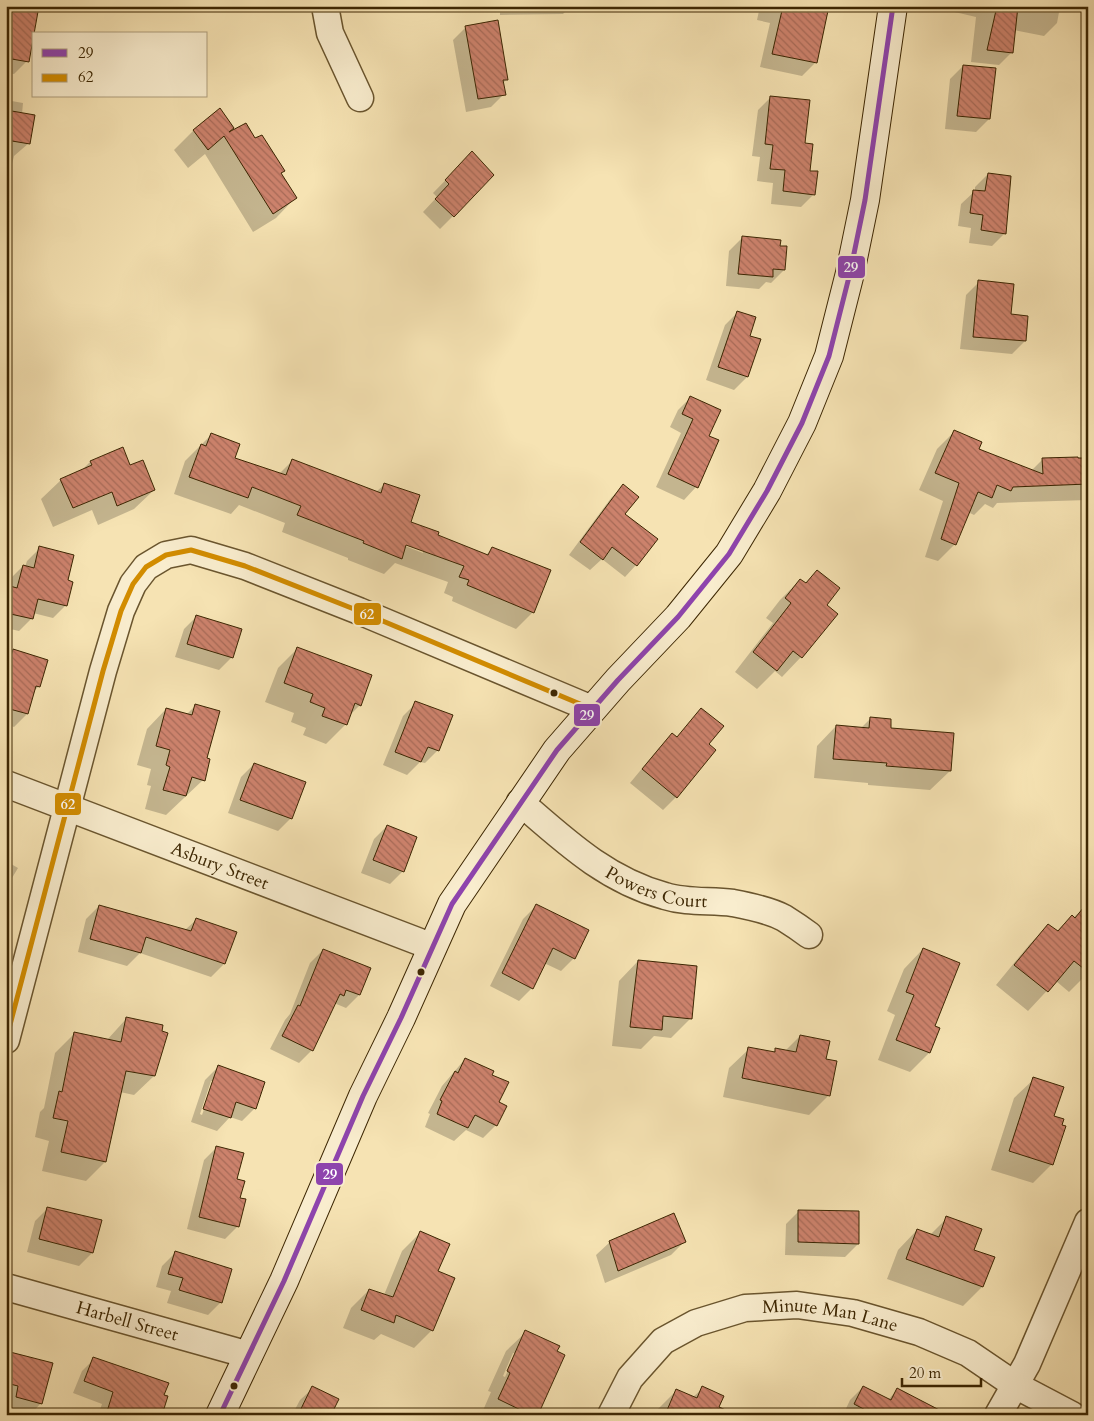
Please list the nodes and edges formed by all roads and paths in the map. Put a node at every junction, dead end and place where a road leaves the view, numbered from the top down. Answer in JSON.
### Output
{"nodes":[{"id":1,"x":325,"y":6,"type":"edge"},
{"id":2,"x":893,"y":6,"type":"edge"},
{"id":3,"x":360,"y":98,"type":"dead end"},
{"id":4,"x":592,"y":709,"type":"junction"},
{"id":5,"x":6,"y":784,"type":"edge"},
{"id":6,"x":520,"y":802,"type":"junction"},
{"id":7,"x":68,"y":808,"type":"junction"},
{"id":8,"x":809,"y":935,"type":"dead end"},
{"id":9,"x":433,"y":947,"type":"junction"},
{"id":10,"x":6,"y":1040,"type":"edge"},
{"id":11,"x":1088,"y":1222,"type":"edge"},
{"id":12,"x":6,"y":1288,"type":"edge"},
{"id":13,"x":249,"y":1355,"type":"junction"},
{"id":14,"x":1015,"y":1385,"type":"junction"},
{"id":15,"x":220,"y":1415,"type":"edge"},
{"id":16,"x":611,"y":1415,"type":"edge"},
{"id":17,"x":998,"y":1415,"type":"edge"},
{"id":18,"x":1072,"y":1415,"type":"edge"}],
"edges":[{"from":1,"to":3,"type":"street"},
{"from":2,"to":4,"type":"street"},
{"from":4,"to":6,"type":"street"},
{"from":4,"to":7,"type":"street"},
{"from":5,"to":7,"type":"street","name":"Asbury Street"},
{"from":6,"to":8,"type":"street","name":"Powers Court"},
{"from":6,"to":9,"type":"street"},
{"from":7,"to":9,"type":"street","name":"Asbury Street"},
{"from":7,"to":10,"type":"street"},
{"from":9,"to":13,"type":"street"},
{"from":11,"to":14,"type":"street"},
{"from":12,"to":13,"type":"street","name":"Harbell Street"},
{"from":13,"to":15,"type":"street"},
{"from":14,"to":16,"type":"street","name":"Minute Man Lane"},
{"from":14,"to":17,"type":"street"},
{"from":14,"to":18,"type":"street","name":"Minute Man Lane"}]}
